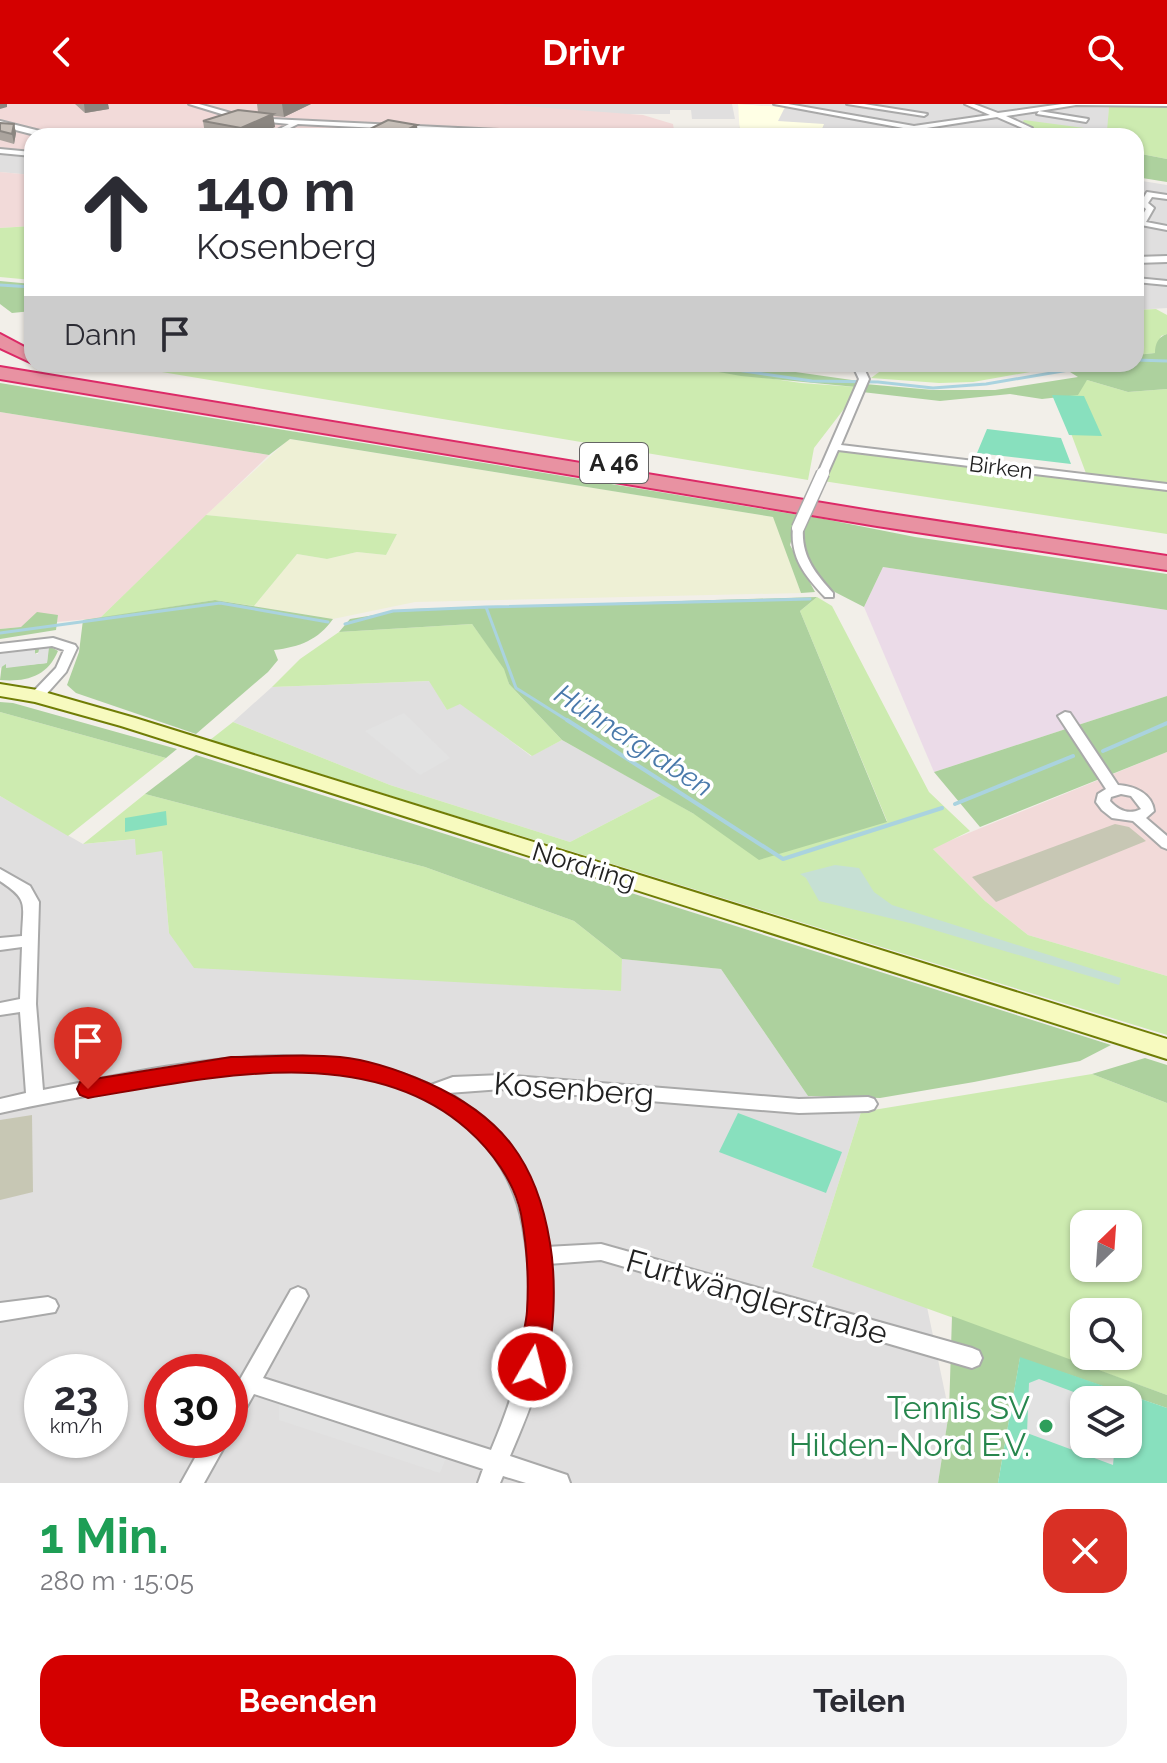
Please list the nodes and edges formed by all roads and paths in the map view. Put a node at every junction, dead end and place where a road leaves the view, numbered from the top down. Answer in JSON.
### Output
{"nodes":[{"id":1,"x":192,"y":104,"type":"edge"},
{"id":2,"x":777,"y":104,"type":"edge"},
{"id":3,"x":850,"y":104,"type":"edge"},
{"id":4,"x":886,"y":104,"type":"edge"},
{"id":5,"x":968,"y":104,"type":"edge"},
{"id":6,"x":1009,"y":104,"type":"edge"},
{"id":7,"x":1075,"y":104,"type":"edge"},
{"id":8,"x":1167,"y":104,"type":"edge"},
{"id":9,"x":868,"y":107,"type":"junction"},
{"id":10,"x":1030,"y":110,"type":"junction"},
{"id":11,"x":1020,"y":112,"type":"junction"},
{"id":12,"x":924,"y":114,"type":"dead end"},
{"id":13,"x":851,"y":115,"type":"junction"},
{"id":14,"x":997,"y":115,"type":"junction"},
{"id":15,"x":1086,"y":120,"type":"dead end"},
{"id":16,"x":296,"y":123,"type":"junction"},
{"id":17,"x":3,"y":126,"type":"edge"},
{"id":18,"x":286,"y":128,"type":"edge"},
{"id":19,"x":405,"y":128,"type":"edge"},
{"id":20,"x":901,"y":128,"type":"edge"},
{"id":21,"x":936,"y":128,"type":"edge"},
{"id":22,"x":1027,"y":128,"type":"edge"},
{"id":23,"x":24,"y":131,"type":"edge"},
{"id":24,"x":0,"y":151,"type":"edge"},
{"id":25,"x":24,"y":153,"type":"edge"},
{"id":26,"x":1167,"y":197,"type":"edge"},
{"id":27,"x":1144,"y":204,"type":"edge"},
{"id":28,"x":1144,"y":223,"type":"edge"},
{"id":29,"x":1167,"y":228,"type":"edge"},
{"id":30,"x":1167,"y":259,"type":"edge"},
{"id":31,"x":1144,"y":260,"type":"edge"},
{"id":32,"x":1144,"y":281,"type":"edge"},
{"id":33,"x":1167,"y":283,"type":"edge"},
{"id":34,"x":0,"y":339,"type":"edge"},
{"id":35,"x":24,"y":354,"type":"edge"},
{"id":36,"x":0,"y":363,"type":"edge"},
{"id":37,"x":24,"y":367,"type":"edge"},
{"id":38,"x":55,"y":372,"type":"edge"},
{"id":39,"x":79,"y":372,"type":"edge"},
{"id":40,"x":860,"y":372,"type":"edge"},
{"id":41,"x":0,"y":375,"type":"edge"},
{"id":42,"x":110,"y":381,"type":"junction"},
{"id":43,"x":835,"y":447,"type":"junction"},
{"id":44,"x":1167,"y":487,"type":"edge"},
{"id":45,"x":1167,"y":552,"type":"edge"},
{"id":46,"x":1167,"y":563,"type":"edge"},
{"id":47,"x":829,"y":595,"type":"dead end"},
{"id":48,"x":0,"y":648,"type":"edge"},
{"id":49,"x":0,"y":690,"type":"edge"},
{"id":50,"x":37,"y":696,"type":"junction"},
{"id":51,"x":1065,"y":716,"type":"dead end"},
{"id":52,"x":1114,"y":790,"type":"junction"},
{"id":53,"x":1137,"y":817,"type":"junction"},
{"id":54,"x":1167,"y":844,"type":"edge"},
{"id":55,"x":0,"y":874,"type":"edge"},
{"id":56,"x":28,"y":941,"type":"junction"},
{"id":57,"x":0,"y":944,"type":"edge"},
{"id":58,"x":28,"y":1004,"type":"junction"},
{"id":59,"x":0,"y":1009,"type":"edge"},
{"id":60,"x":1167,"y":1049,"type":"edge"},
{"id":61,"x":431,"y":1092,"type":"junction"},
{"id":62,"x":35,"y":1098,"type":"junction"},
{"id":63,"x":868,"y":1104,"type":"dead end"},
{"id":64,"x":0,"y":1106,"type":"edge"},
{"id":65,"x":540,"y":1256,"type":"junction"},
{"id":66,"x":298,"y":1296,"type":"dead end"},
{"id":67,"x":48,"y":1306,"type":"dead end"},
{"id":68,"x":0,"y":1312,"type":"edge"},
{"id":69,"x":972,"y":1358,"type":"dead end"},
{"id":70,"x":249,"y":1383,"type":"joint"},
{"id":71,"x":207,"y":1458,"type":"edge"},
{"id":72,"x":492,"y":1473,"type":"edge"},
{"id":73,"x":192,"y":1483,"type":"edge"},
{"id":74,"x":559,"y":1483,"type":"edge"}],
"edges":[{"from":1,"to":16,"type":"street"},
{"from":2,"to":13,"type":"street"},
{"from":3,"to":9,"type":"street"},
{"from":4,"to":9,"type":"street"},
{"from":5,"to":14,"type":"street"},
{"from":6,"to":11,"type":"street"},
{"from":7,"to":8,"type":"street"},
{"from":7,"to":10,"type":"street"},
{"from":9,"to":12,"type":"street"},
{"from":9,"to":13,"type":"street"},
{"from":10,"to":11,"type":"street"},
{"from":10,"to":15,"type":"street"},
{"from":11,"to":14,"type":"street"},
{"from":13,"to":20,"type":"street"},
{"from":14,"to":21,"type":"street"},
{"from":14,"to":22,"type":"street"},
{"from":16,"to":18,"type":"street"},
{"from":16,"to":19,"type":"street"},
{"from":17,"to":23,"type":"street"},
{"from":24,"to":25,"type":"street"},
{"from":26,"to":27,"type":"street"},
{"from":28,"to":29,"type":"street"},
{"from":30,"to":31,"type":"street"},
{"from":32,"to":33,"type":"street"},
{"from":34,"to":35,"type":"highway"},
{"from":36,"to":37,"type":"highway","number":"A 46"},
{"from":38,"to":42,"type":"highway","number":"A 46"},
{"from":39,"to":42,"type":"highway"},
{"from":40,"to":43,"type":"street"},
{"from":41,"to":46,"type":"highway","number":"A 46"},
{"from":42,"to":45,"type":"highway","number":"A 46"},
{"from":43,"to":44,"type":"street","name":"Birken"},
{"from":43,"to":47,"type":"street","bridge":true},
{"from":48,"to":50,"type":"street"},
{"from":49,"to":50,"type":"main road","name":"Nordring"},
{"from":50,"to":60,"type":"main road","name":"Nordring"},
{"from":51,"to":52,"type":"street"},
{"from":52,"to":53,"type":"street"},
{"from":52,"to":53,"type":"street"},
{"from":53,"to":54,"type":"street"},
{"from":55,"to":56,"type":"street"},
{"from":56,"to":57,"type":"street"},
{"from":56,"to":58,"type":"street"},
{"from":58,"to":59,"type":"street"},
{"from":58,"to":62,"type":"street"},
{"from":61,"to":62,"type":"street"},
{"from":61,"to":63,"type":"street","name":"Kosenberg"},
{"from":61,"to":65,"type":"street"},
{"from":62,"to":64,"type":"street"},
{"from":65,"to":69,"type":"street","name":"Furtwänglerstraße"},
{"from":65,"to":72,"type":"street"},
{"from":66,"to":70,"type":"street"},
{"from":67,"to":68,"type":"street"},
{"from":70,"to":72,"type":"street"},
{"from":71,"to":73,"type":"street"},
{"from":72,"to":74,"type":"street"}]}
